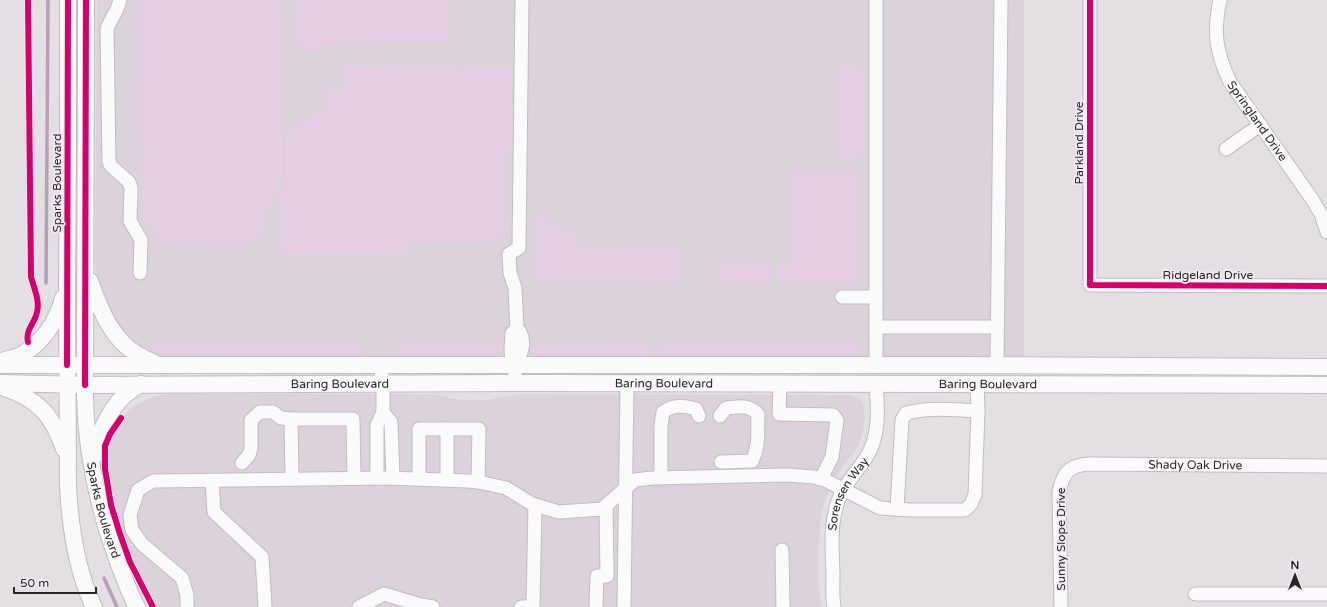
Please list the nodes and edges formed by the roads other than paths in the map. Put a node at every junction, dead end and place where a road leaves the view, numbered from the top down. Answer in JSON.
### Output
{"nodes":[{"id":1,"x":68,"y":0,"type":"edge"},
{"id":2,"x":86,"y":0,"type":"edge"},
{"id":3,"x":120,"y":0,"type":"edge"},
{"id":4,"x":522,"y":0,"type":"edge"},
{"id":5,"x":876,"y":0,"type":"edge"},
{"id":6,"x":1001,"y":0,"type":"edge"},
{"id":7,"x":1090,"y":0,"type":"edge"},
{"id":8,"x":1220,"y":0,"type":"edge"},
{"id":9,"x":1260,"y":125,"type":"junction"},
{"id":10,"x":1226,"y":149,"type":"dead end"},
{"id":11,"x":1327,"y":232,"type":"edge"},
{"id":12,"x":86,"y":272,"type":"junction"},
{"id":13,"x":140,"y":273,"type":"dead end"},
{"id":14,"x":1090,"y":285,"type":"joint"},
{"id":15,"x":67,"y":286,"type":"junction"},
{"id":16,"x":1327,"y":286,"type":"edge"},
{"id":17,"x":842,"y":297,"type":"dead end"},
{"id":18,"x":876,"y":297,"type":"junction"},
{"id":19,"x":876,"y":327,"type":"junction"},
{"id":20,"x":997,"y":327,"type":"junction"},
{"id":21,"x":0,"y":362,"type":"edge"},
{"id":22,"x":0,"y":365,"type":"edge"},
{"id":23,"x":67,"y":365,"type":"junction"},
{"id":24,"x":85,"y":365,"type":"junction"},
{"id":25,"x":158,"y":365,"type":"junction"},
{"id":26,"x":380,"y":365,"type":"junction"},
{"id":27,"x":515,"y":365,"type":"junction"},
{"id":28,"x":876,"y":365,"type":"junction"},
{"id":29,"x":997,"y":365,"type":"junction"},
{"id":30,"x":1327,"y":367,"type":"edge"},
{"id":31,"x":0,"y":383,"type":"edge"},
{"id":32,"x":67,"y":384,"type":"junction"},
{"id":33,"x":141,"y":384,"type":"junction"},
{"id":34,"x":383,"y":384,"type":"junction"},
{"id":35,"x":515,"y":384,"type":"junction"},
{"id":36,"x":627,"y":384,"type":"junction"},
{"id":37,"x":780,"y":384,"type":"junction"},
{"id":38,"x":876,"y":384,"type":"junction"},
{"id":39,"x":977,"y":384,"type":"junction"},
{"id":40,"x":85,"y":385,"type":"junction"},
{"id":41,"x":1327,"y":385,"type":"edge"},
{"id":42,"x":0,"y":387,"type":"edge"},
{"id":43,"x":978,"y":411,"type":"junction"},
{"id":44,"x":383,"y":412,"type":"junction"},
{"id":45,"x":699,"y":416,"type":"dead end"},
{"id":46,"x":720,"y":416,"type":"dead end"},
{"id":47,"x":291,"y":419,"type":"junction"},
{"id":48,"x":446,"y":428,"type":"junction"},
{"id":49,"x":68,"y":460,"type":"junction"},
{"id":50,"x":242,"y":462,"type":"dead end"},
{"id":51,"x":721,"y":462,"type":"dead end"},
{"id":52,"x":1327,"y":466,"type":"edge"},
{"id":53,"x":92,"y":470,"type":"junction"},
{"id":54,"x":1067,"y":472,"type":"joint"},
{"id":55,"x":292,"y":478,"type":"junction"},
{"id":56,"x":354,"y":478,"type":"junction"},
{"id":57,"x":377,"y":478,"type":"junction"},
{"id":58,"x":393,"y":478,"type":"junction"},
{"id":59,"x":661,"y":478,"type":"junction"},
{"id":60,"x":420,"y":479,"type":"junction"},
{"id":61,"x":822,"y":479,"type":"junction"},
{"id":62,"x":212,"y":480,"type":"junction"},
{"id":63,"x":447,"y":480,"type":"junction"},
{"id":64,"x":478,"y":482,"type":"junction"},
{"id":65,"x":625,"y":489,"type":"junction"},
{"id":66,"x":843,"y":490,"type":"junction"},
{"id":67,"x":535,"y":505,"type":"junction"},
{"id":68,"x":606,"y":506,"type":"junction"},
{"id":69,"x":897,"y":509,"type":"junction"},
{"id":70,"x":782,"y":550,"type":"dead end"},
{"id":71,"x":1195,"y":594,"type":"dead end"},
{"id":72,"x":1327,"y":594,"type":"edge"},
{"id":73,"x":94,"y":607,"type":"edge"},
{"id":74,"x":137,"y":607,"type":"edge"},
{"id":75,"x":187,"y":607,"type":"edge"},
{"id":76,"x":265,"y":607,"type":"edge"},
{"id":77,"x":359,"y":607,"type":"edge"},
{"id":78,"x":433,"y":607,"type":"edge"},
{"id":79,"x":520,"y":607,"type":"edge"},
{"id":80,"x":596,"y":607,"type":"edge"},
{"id":81,"x":624,"y":607,"type":"edge"},
{"id":82,"x":783,"y":607,"type":"edge"},
{"id":83,"x":834,"y":607,"type":"edge"},
{"id":84,"x":1061,"y":607,"type":"edge"}],
"edges":[{"from":1,"to":15,"type":"main road","name":"Sparks Boulevard"},
{"from":2,"to":12,"type":"main road","name":"Sparks Boulevard"},
{"from":3,"to":13,"type":"street"},
{"from":4,"to":27,"type":"street"},
{"from":5,"to":18,"type":"street"},
{"from":6,"to":20,"type":"street"},
{"from":7,"to":14,"type":"street","name":"Parkland Drive"},
{"from":8,"to":9,"type":"street","name":"Springland Drive"},
{"from":9,"to":10,"type":"street"},
{"from":9,"to":11,"type":"street","name":"Springland Drive"},
{"from":12,"to":24,"type":"main road","name":"Sparks Boulevard"},
{"from":12,"to":25,"type":"main road"},
{"from":14,"to":16,"type":"street","name":"Ridgeland Drive"},
{"from":15,"to":21,"type":"main road"},
{"from":15,"to":23,"type":"main road","name":"Sparks Boulevard"},
{"from":17,"to":18,"type":"street"},
{"from":18,"to":19,"type":"street"},
{"from":19,"to":20,"type":"street"},
{"from":19,"to":28,"type":"street"},
{"from":20,"to":29,"type":"street"},
{"from":22,"to":23,"type":"main road","name":"Baring Boulevard"},
{"from":23,"to":24,"type":"main road","name":"Baring Boulevard"},
{"from":23,"to":32,"type":"main road","name":"Sparks Boulevard"},
{"from":24,"to":25,"type":"main road","name":"Baring Boulevard"},
{"from":24,"to":40,"type":"main road","name":"Sparks Boulevard"},
{"from":25,"to":26,"type":"main road","name":"Baring Boulevard"},
{"from":26,"to":27,"type":"main road","name":"Baring Boulevard"},
{"from":26,"to":34,"type":"street"},
{"from":27,"to":28,"type":"main road","name":"Baring Boulevard"},
{"from":27,"to":35,"type":"street"},
{"from":28,"to":29,"type":"main road","name":"Baring Boulevard"},
{"from":28,"to":38,"type":"main road"},
{"from":29,"to":30,"type":"main road","name":"Baring Boulevard"},
{"from":31,"to":32,"type":"main road","name":"Baring Boulevard"},
{"from":32,"to":40,"type":"main road","name":"Baring Boulevard"},
{"from":32,"to":49,"type":"main road","name":"Sparks Boulevard"},
{"from":33,"to":34,"type":"main road","name":"Baring Boulevard"},
{"from":33,"to":40,"type":"main road","name":"Baring Boulevard"},
{"from":33,"to":53,"type":"main road"},
{"from":34,"to":35,"type":"main road","name":"Baring Boulevard"},
{"from":34,"to":44,"type":"street"},
{"from":35,"to":36,"type":"main road","name":"Baring Boulevard"},
{"from":36,"to":37,"type":"main road","name":"Baring Boulevard"},
{"from":36,"to":65,"type":"street"},
{"from":37,"to":38,"type":"main road","name":"Baring Boulevard"},
{"from":37,"to":61,"type":"street"},
{"from":38,"to":39,"type":"main road","name":"Baring Boulevard"},
{"from":38,"to":66,"type":"street","name":"Sorensen Way"},
{"from":39,"to":41,"type":"main road","name":"Baring Boulevard"},
{"from":39,"to":43,"type":"street"},
{"from":40,"to":53,"type":"main road","name":"Sparks Boulevard"},
{"from":42,"to":49,"type":"main road"},
{"from":43,"to":69,"type":"street"},
{"from":43,"to":69,"type":"street"},
{"from":44,"to":57,"type":"street"},
{"from":44,"to":58,"type":"street"},
{"from":45,"to":59,"type":"street"},
{"from":46,"to":51,"type":"street"},
{"from":47,"to":50,"type":"street"},
{"from":47,"to":55,"type":"street"},
{"from":47,"to":56,"type":"street"},
{"from":48,"to":60,"type":"street"},
{"from":48,"to":63,"type":"street"},
{"from":48,"to":64,"type":"street"},
{"from":49,"to":73,"type":"main road","name":"Sparks Boulevard"},
{"from":52,"to":54,"type":"street","name":"Shady Oak Drive"},
{"from":53,"to":74,"type":"main road","name":"Sparks Boulevard"},
{"from":54,"to":84,"type":"street","name":"Sunny Slope Drive"},
{"from":55,"to":56,"type":"street"},
{"from":55,"to":62,"type":"street"},
{"from":56,"to":57,"type":"street"},
{"from":57,"to":58,"type":"street"},
{"from":58,"to":60,"type":"street"},
{"from":59,"to":61,"type":"street"},
{"from":59,"to":65,"type":"street"},
{"from":60,"to":63,"type":"street"},
{"from":61,"to":66,"type":"street"},
{"from":62,"to":75,"type":"street"},
{"from":62,"to":76,"type":"street"},
{"from":63,"to":64,"type":"street"},
{"from":64,"to":67,"type":"street"},
{"from":65,"to":68,"type":"street"},
{"from":65,"to":81,"type":"street"},
{"from":66,"to":69,"type":"street"},
{"from":66,"to":83,"type":"street","name":"Sorensen Way"},
{"from":67,"to":68,"type":"street"},
{"from":67,"to":79,"type":"street"},
{"from":68,"to":80,"type":"street"},
{"from":70,"to":82,"type":"street"},
{"from":71,"to":72,"type":"street"},
{"from":77,"to":78,"type":"street"}]}
